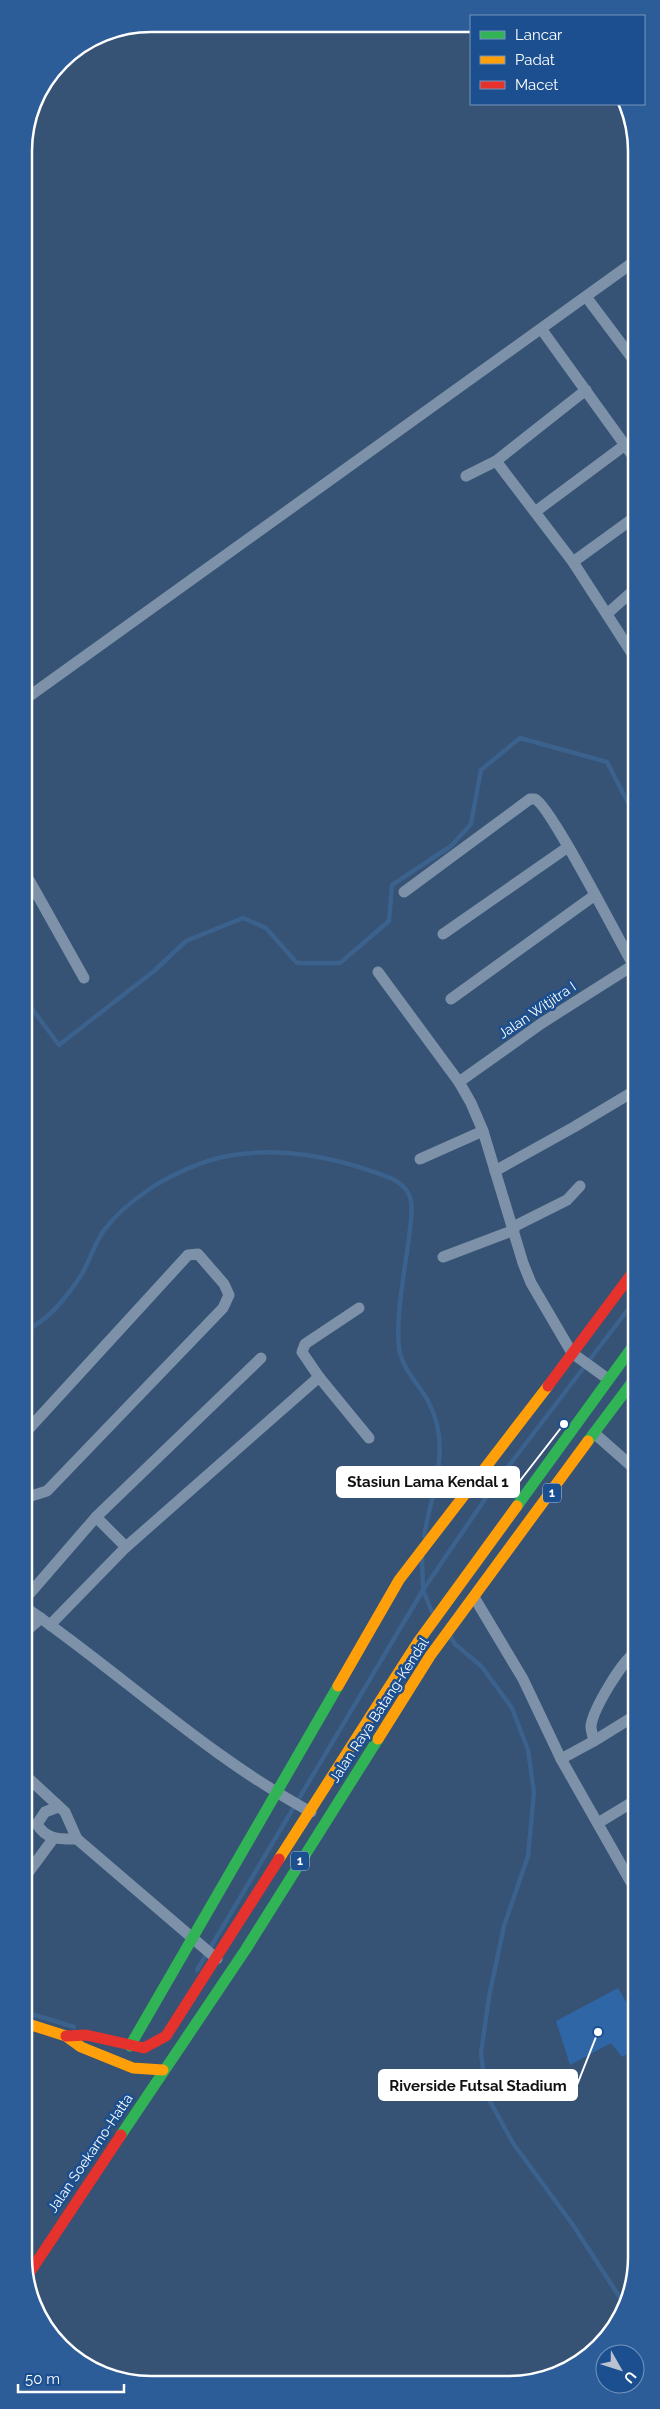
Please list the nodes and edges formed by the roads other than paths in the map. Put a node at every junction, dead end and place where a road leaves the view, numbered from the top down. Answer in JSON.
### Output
{"nodes":[{"id":1,"x":628,"y":266,"type":"edge"},
{"id":2,"x":587,"y":298,"type":"junction"},
{"id":3,"x":542,"y":330,"type":"junction"},
{"id":4,"x":628,"y":353,"type":"edge"},
{"id":5,"x":586,"y":390,"type":"junction"},
{"id":6,"x":625,"y":445,"type":"junction"},
{"id":7,"x":628,"y":449,"type":"edge"},
{"id":8,"x":496,"y":461,"type":"junction"},
{"id":9,"x":466,"y":476,"type":"dead end"},
{"id":10,"x":536,"y":512,"type":"junction"},
{"id":11,"x":628,"y":522,"type":"edge"},
{"id":12,"x":573,"y":562,"type":"junction"},
{"id":13,"x":628,"y":595,"type":"edge"},
{"id":14,"x":608,"y":613,"type":"junction"},
{"id":15,"x":628,"y":646,"type":"edge"},
{"id":16,"x":33,"y":694,"type":"edge"},
{"id":17,"x":568,"y":847,"type":"junction"},
{"id":18,"x":33,"y":886,"type":"edge"},
{"id":19,"x":404,"y":892,"type":"dead end"},
{"id":20,"x":595,"y":895,"type":"junction"},
{"id":21,"x":443,"y":934,"type":"dead end"},
{"id":22,"x":628,"y":952,"type":"edge"},
{"id":23,"x":628,"y":970,"type":"edge"},
{"id":24,"x":378,"y":972,"type":"dead end"},
{"id":25,"x":84,"y":978,"type":"dead end"},
{"id":26,"x":451,"y":999,"type":"dead end"},
{"id":27,"x":459,"y":1082,"type":"junction"},
{"id":28,"x":628,"y":1095,"type":"edge"},
{"id":29,"x":483,"y":1131,"type":"junction"},
{"id":30,"x":420,"y":1160,"type":"dead end"},
{"id":31,"x":495,"y":1171,"type":"junction"},
{"id":32,"x":580,"y":1186,"type":"dead end"},
{"id":33,"x":513,"y":1229,"type":"junction"},
{"id":34,"x":443,"y":1257,"type":"dead end"},
{"id":35,"x":627,"y":1280,"type":"edge"},
{"id":36,"x":359,"y":1308,"type":"dead end"},
{"id":37,"x":627,"y":1351,"type":"edge"},
{"id":38,"x":574,"y":1355,"type":"junction"},
{"id":39,"x":261,"y":1358,"type":"dead end"},
{"id":40,"x":319,"y":1377,"type":"junction"},
{"id":41,"x":604,"y":1377,"type":"junction"},
{"id":42,"x":627,"y":1388,"type":"edge"},
{"id":43,"x":32,"y":1424,"type":"edge"},
{"id":44,"x":594,"y":1433,"type":"junction"},
{"id":45,"x":369,"y":1438,"type":"dead end"},
{"id":46,"x":627,"y":1462,"type":"edge"},
{"id":47,"x":32,"y":1495,"type":"edge"},
{"id":48,"x":96,"y":1517,"type":"junction"},
{"id":49,"x":126,"y":1547,"type":"junction"},
{"id":50,"x":32,"y":1591,"type":"edge"},
{"id":51,"x":474,"y":1597,"type":"junction"},
{"id":52,"x":32,"y":1612,"type":"edge"},
{"id":53,"x":45,"y":1622,"type":"junction"},
{"id":54,"x":32,"y":1628,"type":"edge"},
{"id":55,"x":627,"y":1658,"type":"edge"},
{"id":56,"x":627,"y":1720,"type":"edge"},
{"id":57,"x":594,"y":1741,"type":"junction"},
{"id":58,"x":561,"y":1759,"type":"junction"},
{"id":59,"x":32,"y":1782,"type":"edge"},
{"id":60,"x":275,"y":1793,"type":"junction"},
{"id":61,"x":627,"y":1805,"type":"edge"},
{"id":62,"x":58,"y":1807,"type":"junction"},
{"id":63,"x":309,"y":1812,"type":"junction"},
{"id":64,"x":598,"y":1823,"type":"junction"},
{"id":65,"x":53,"y":1839,"type":"junction"},
{"id":66,"x":77,"y":1839,"type":"junction"},
{"id":67,"x":32,"y":1867,"type":"edge"},
{"id":68,"x":627,"y":1875,"type":"edge"},
{"id":69,"x":196,"y":1941,"type":"junction"},
{"id":70,"x":214,"y":1957,"type":"junction"},
{"id":71,"x":32,"y":2025,"type":"edge"},
{"id":72,"x":66,"y":2036,"type":"junction"},
{"id":73,"x":130,"y":2046,"type":"junction"},
{"id":74,"x":163,"y":2070,"type":"junction"},
{"id":75,"x":33,"y":2267,"type":"edge"}],
"edges":[{"from":1,"to":2,"type":"street"},
{"from":2,"to":3,"type":"street"},
{"from":2,"to":4,"type":"street"},
{"from":3,"to":5,"type":"street"},
{"from":3,"to":16,"type":"street"},
{"from":5,"to":6,"type":"street"},
{"from":5,"to":8,"type":"street"},
{"from":6,"to":7,"type":"street"},
{"from":6,"to":10,"type":"street"},
{"from":8,"to":9,"type":"street"},
{"from":8,"to":10,"type":"street"},
{"from":10,"to":12,"type":"street"},
{"from":11,"to":12,"type":"street"},
{"from":12,"to":14,"type":"street"},
{"from":13,"to":14,"type":"street"},
{"from":14,"to":15,"type":"street"},
{"from":17,"to":19,"type":"street"},
{"from":17,"to":20,"type":"street"},
{"from":17,"to":21,"type":"street"},
{"from":18,"to":25,"type":"street"},
{"from":20,"to":22,"type":"street"},
{"from":20,"to":26,"type":"street"},
{"from":23,"to":27,"type":"street","name":"Jalan Witjitra I"},
{"from":24,"to":27,"type":"street"},
{"from":27,"to":29,"type":"street"},
{"from":28,"to":31,"type":"street"},
{"from":29,"to":30,"type":"street"},
{"from":29,"to":31,"type":"street"},
{"from":31,"to":33,"type":"street"},
{"from":32,"to":33,"type":"street"},
{"from":33,"to":34,"type":"street"},
{"from":33,"to":38,"type":"street"},
{"from":35,"to":38,"type":"main road"},
{"from":36,"to":40,"type":"street"},
{"from":37,"to":41,"type":"main road","name":"Jalan Raya Batang-Kendal","number":"1"},
{"from":38,"to":41,"type":"street"},
{"from":38,"to":60,"type":"main road"},
{"from":39,"to":48,"type":"street"},
{"from":40,"to":45,"type":"street"},
{"from":40,"to":49,"type":"street"},
{"from":41,"to":63,"type":"main road","name":"Jalan Raya Batang-Kendal","number":"1"},
{"from":42,"to":44,"type":"main road","name":"Jalan Raya Batang-Kendal","number":"1"},
{"from":43,"to":47,"type":"street"},
{"from":44,"to":46,"type":"street"},
{"from":44,"to":51,"type":"main road","name":"Jalan Raya Batang-Kendal","number":"1"},
{"from":48,"to":49,"type":"street"},
{"from":48,"to":50,"type":"street"},
{"from":49,"to":53,"type":"street"},
{"from":51,"to":58,"type":"street"},
{"from":51,"to":74,"type":"main road","name":"Jalan Raya Batang-Kendal","number":"1"},
{"from":52,"to":53,"type":"street"},
{"from":53,"to":54,"type":"street"},
{"from":53,"to":60,"type":"street"},
{"from":55,"to":57,"type":"street"},
{"from":56,"to":57,"type":"street"},
{"from":57,"to":58,"type":"street"},
{"from":58,"to":64,"type":"street"},
{"from":59,"to":62,"type":"street"},
{"from":60,"to":63,"type":"street"},
{"from":60,"to":69,"type":"main road"},
{"from":61,"to":64,"type":"street"},
{"from":62,"to":65,"type":"street"},
{"from":62,"to":66,"type":"street"},
{"from":63,"to":70,"type":"main road","name":"Jalan Raya Batang-Kendal","number":"1"},
{"from":64,"to":68,"type":"street"},
{"from":65,"to":66,"type":"street"},
{"from":65,"to":67,"type":"street"},
{"from":66,"to":69,"type":"street"},
{"from":69,"to":70,"type":"street"},
{"from":69,"to":73,"type":"main road"},
{"from":70,"to":73,"type":"main road","name":"Jalan Raya Batang-Kendal","number":"1"},
{"from":71,"to":72,"type":"main road","number":"1"},
{"from":72,"to":73,"type":"main road","number":"1"},
{"from":72,"to":74,"type":"main road","number":"1"},
{"from":74,"to":75,"type":"main road","name":"Jalan Soekarno-Hatta","number":"1"}]}
